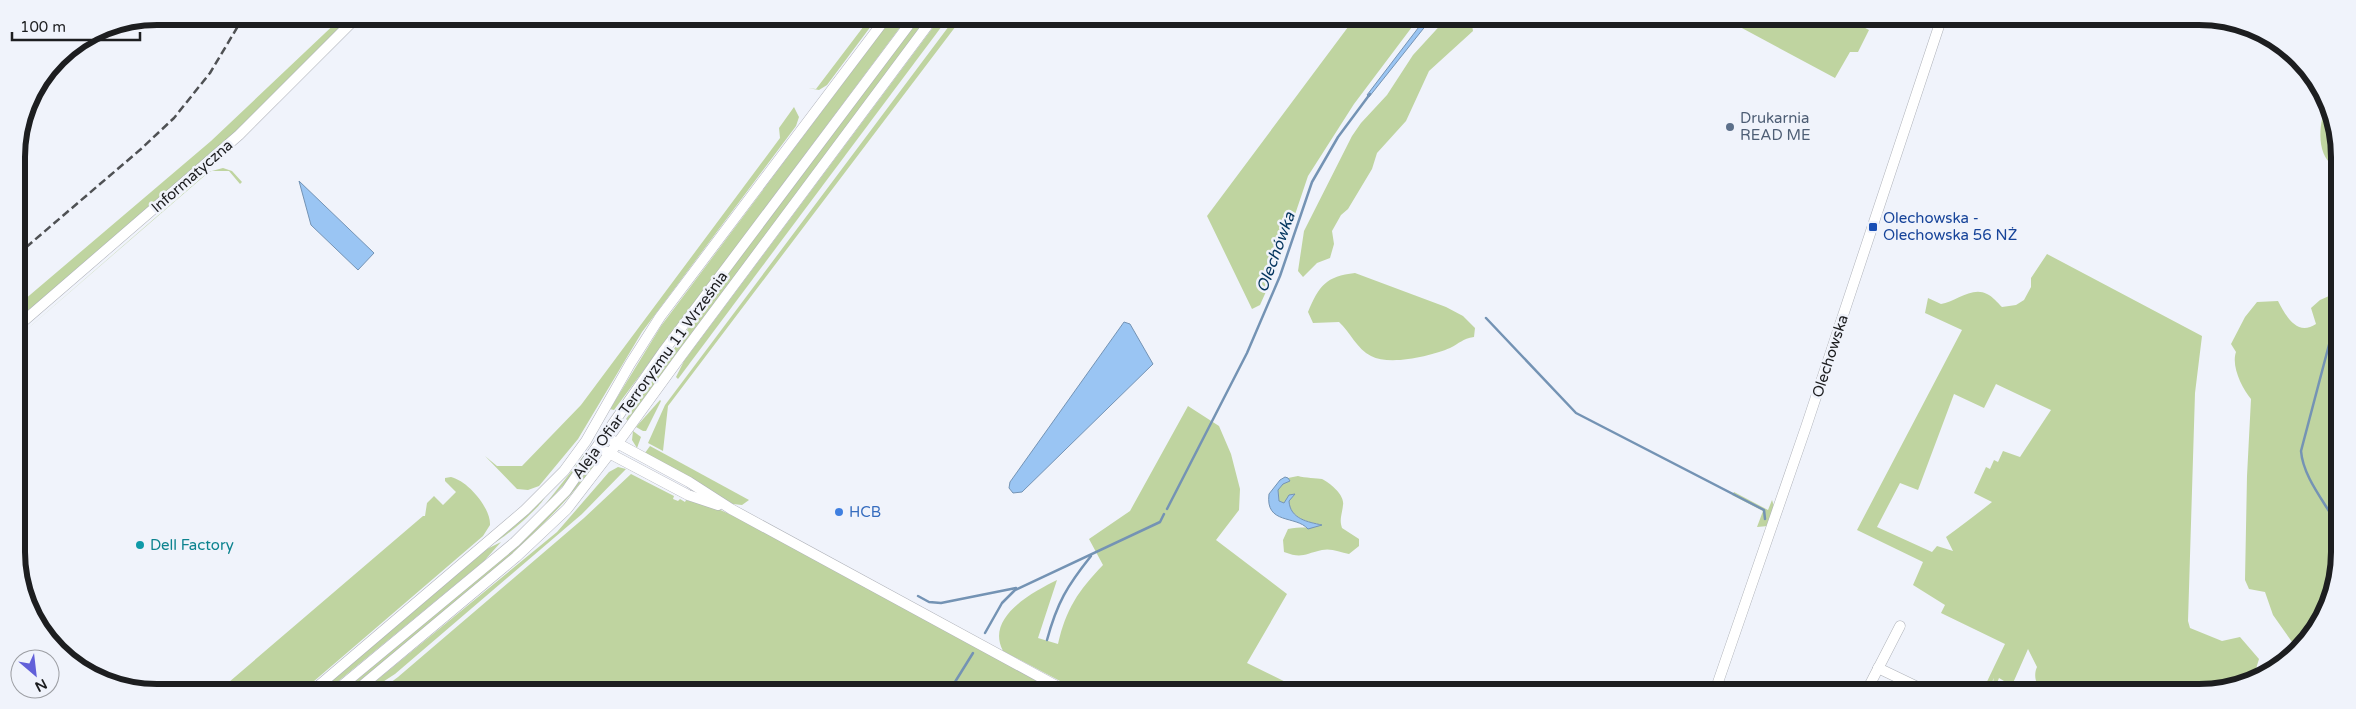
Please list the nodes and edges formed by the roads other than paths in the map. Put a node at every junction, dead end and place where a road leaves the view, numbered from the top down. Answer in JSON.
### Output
{"nodes":[{"id":1,"x":350,"y":25,"type":"edge"},
{"id":2,"x":881,"y":25,"type":"edge"},
{"id":3,"x":909,"y":25,"type":"edge"},
{"id":4,"x":928,"y":25,"type":"edge"},
{"id":5,"x":1939,"y":25,"type":"edge"},
{"id":6,"x":25,"y":320,"type":"edge"},
{"id":7,"x":604,"y":436,"type":"junction"},
{"id":8,"x":618,"y":444,"type":"junction"},
{"id":9,"x":597,"y":447,"type":"junction"},
{"id":10,"x":610,"y":454,"type":"junction"},
{"id":11,"x":731,"y":509,"type":"junction"},
{"id":12,"x":1900,"y":626,"type":"dead end"},
{"id":13,"x":1878,"y":668,"type":"junction"},
{"id":14,"x":321,"y":684,"type":"edge"},
{"id":15,"x":344,"y":684,"type":"edge"},
{"id":16,"x":363,"y":684,"type":"edge"},
{"id":17,"x":1053,"y":684,"type":"edge"},
{"id":18,"x":1717,"y":684,"type":"edge"},
{"id":19,"x":1870,"y":684,"type":"edge"},
{"id":20,"x":1911,"y":684,"type":"edge"}],
"edges":[{"from":1,"to":6,"type":"street","name":"Informatyczna"},
{"from":2,"to":14,"type":"street"},
{"from":3,"to":7,"type":"street","name":"Aleja Ofiar Terroryzmu 11 Września"},
{"from":4,"to":8,"type":"street","name":"Aleja Ofiar Terroryzmu 11 Września"},
{"from":5,"to":18,"type":"street","name":"Olechowska"},
{"from":7,"to":8,"type":"street"},
{"from":7,"to":9,"type":"street","name":"Aleja Ofiar Terroryzmu 11 Września"},
{"from":8,"to":10,"type":"street","name":"Aleja Ofiar Terroryzmu 11 Września"},
{"from":8,"to":11,"type":"street"},
{"from":9,"to":10,"type":"street"},
{"from":9,"to":15,"type":"street","name":"Aleja Ofiar Terroryzmu 11 Września"},
{"from":10,"to":11,"type":"street"},
{"from":10,"to":16,"type":"street","name":"Aleja Ofiar Terroryzmu 11 Września"},
{"from":11,"to":17,"type":"street"},
{"from":12,"to":13,"type":"street"},
{"from":13,"to":19,"type":"street"},
{"from":13,"to":20,"type":"street"}]}
